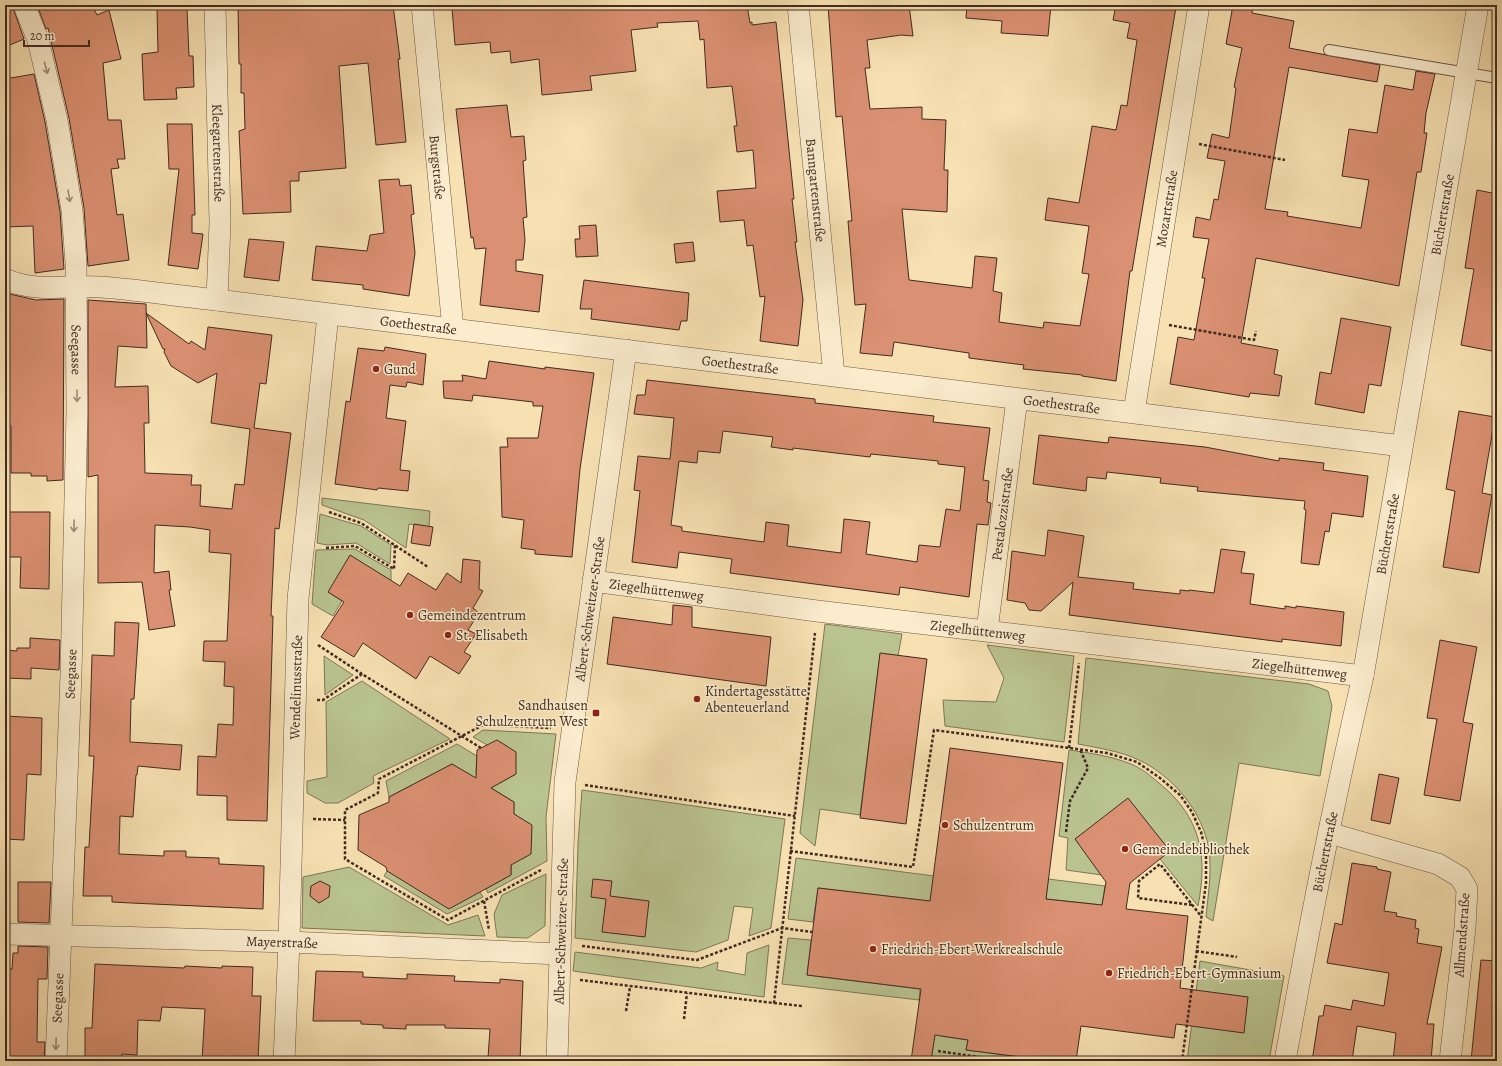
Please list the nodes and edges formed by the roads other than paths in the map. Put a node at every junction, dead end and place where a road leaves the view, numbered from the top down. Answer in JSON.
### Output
{"nodes":[{"id":1,"x":24,"y":5,"type":"edge"},
{"id":2,"x":215,"y":5,"type":"edge"},
{"id":3,"x":422,"y":5,"type":"edge"},
{"id":4,"x":798,"y":5,"type":"edge"},
{"id":5,"x":1198,"y":5,"type":"edge"},
{"id":6,"x":1478,"y":5,"type":"edge"},
{"id":7,"x":1330,"y":50,"type":"dead end"},
{"id":8,"x":1466,"y":74,"type":"junction"},
{"id":9,"x":1497,"y":78,"type":"edge"},
{"id":10,"x":5,"y":279,"type":"edge"},
{"id":11,"x":77,"y":286,"type":"junction"},
{"id":12,"x":217,"y":300,"type":"junction"},
{"id":13,"x":328,"y":315,"type":"junction"},
{"id":14,"x":453,"y":329,"type":"junction"},
{"id":15,"x":626,"y":350,"type":"junction"},
{"id":16,"x":834,"y":375,"type":"junction"},
{"id":17,"x":1017,"y":399,"type":"junction"},
{"id":18,"x":1134,"y":412,"type":"junction"},
{"id":19,"x":1402,"y":446,"type":"junction"},
{"id":20,"x":593,"y":581,"type":"junction"},
{"id":21,"x":986,"y":630,"type":"junction"},
{"id":22,"x":1363,"y":676,"type":"junction"},
{"id":23,"x":1329,"y":833,"type":"junction"},
{"id":24,"x":5,"y":934,"type":"edge"},
{"id":25,"x":61,"y":935,"type":"junction"},
{"id":26,"x":289,"y":942,"type":"junction"},
{"id":27,"x":559,"y":948,"type":"junction"},
{"id":28,"x":56,"y":1061,"type":"edge"},
{"id":29,"x":284,"y":1061,"type":"edge"},
{"id":30,"x":558,"y":1061,"type":"edge"},
{"id":31,"x":1285,"y":1061,"type":"edge"},
{"id":32,"x":1450,"y":1061,"type":"edge"}],
"edges":[{"from":1,"to":11,"type":"street","name":"Seegasse","one_way":true},
{"from":2,"to":12,"type":"street","name":"Kleegartenstraße"},
{"from":3,"to":14,"type":"street","name":"Burgstraße"},
{"from":4,"to":16,"type":"street","name":"Banngartenstraße"},
{"from":5,"to":18,"type":"street","name":"Mozartstraße"},
{"from":6,"to":8,"type":"street","name":"Büchertstraße"},
{"from":7,"to":8,"type":"lane"},
{"from":8,"to":9,"type":"lane"},
{"from":8,"to":19,"type":"street","name":"Büchertstraße"},
{"from":10,"to":11,"type":"street"},
{"from":11,"to":12,"type":"street","name":"Goethestraße"},
{"from":11,"to":25,"type":"street","name":"Seegasse","one_way":true},
{"from":12,"to":13,"type":"street","name":"Goethestraße"},
{"from":13,"to":14,"type":"street","name":"Goethestraße"},
{"from":13,"to":26,"type":"street","name":"Wendelinusstraße"},
{"from":14,"to":15,"type":"street","name":"Goethestraße"},
{"from":15,"to":16,"type":"street","name":"Goethestraße"},
{"from":15,"to":20,"type":"street","name":"Albert-Schweitzer-Straße"},
{"from":16,"to":17,"type":"street","name":"Goethestraße"},
{"from":17,"to":18,"type":"street","name":"Goethestraße"},
{"from":17,"to":21,"type":"street","name":"Pestalozzistraße"},
{"from":18,"to":19,"type":"street","name":"Goethestraße"},
{"from":19,"to":22,"type":"street","name":"Büchertstraße"},
{"from":20,"to":21,"type":"street","name":"Ziegelhüttenweg"},
{"from":20,"to":27,"type":"street","name":"Albert-Schweitzer-Straße"},
{"from":21,"to":22,"type":"street","name":"Ziegelhüttenweg"},
{"from":22,"to":23,"type":"street","name":"Büchertstraße"},
{"from":23,"to":31,"type":"street","name":"Büchertstraße"},
{"from":23,"to":32,"type":"street","name":"Allmendstraße"},
{"from":24,"to":25,"type":"street","name":"Mayerstraße"},
{"from":25,"to":26,"type":"street","name":"Mayerstraße"},
{"from":25,"to":28,"type":"street","name":"Seegasse","one_way":true},
{"from":26,"to":27,"type":"street","name":"Mayerstraße"},
{"from":26,"to":29,"type":"street","name":"Wendelinusstraße"},
{"from":27,"to":30,"type":"street","name":"Albert-Schweitzer-Straße"}]}
